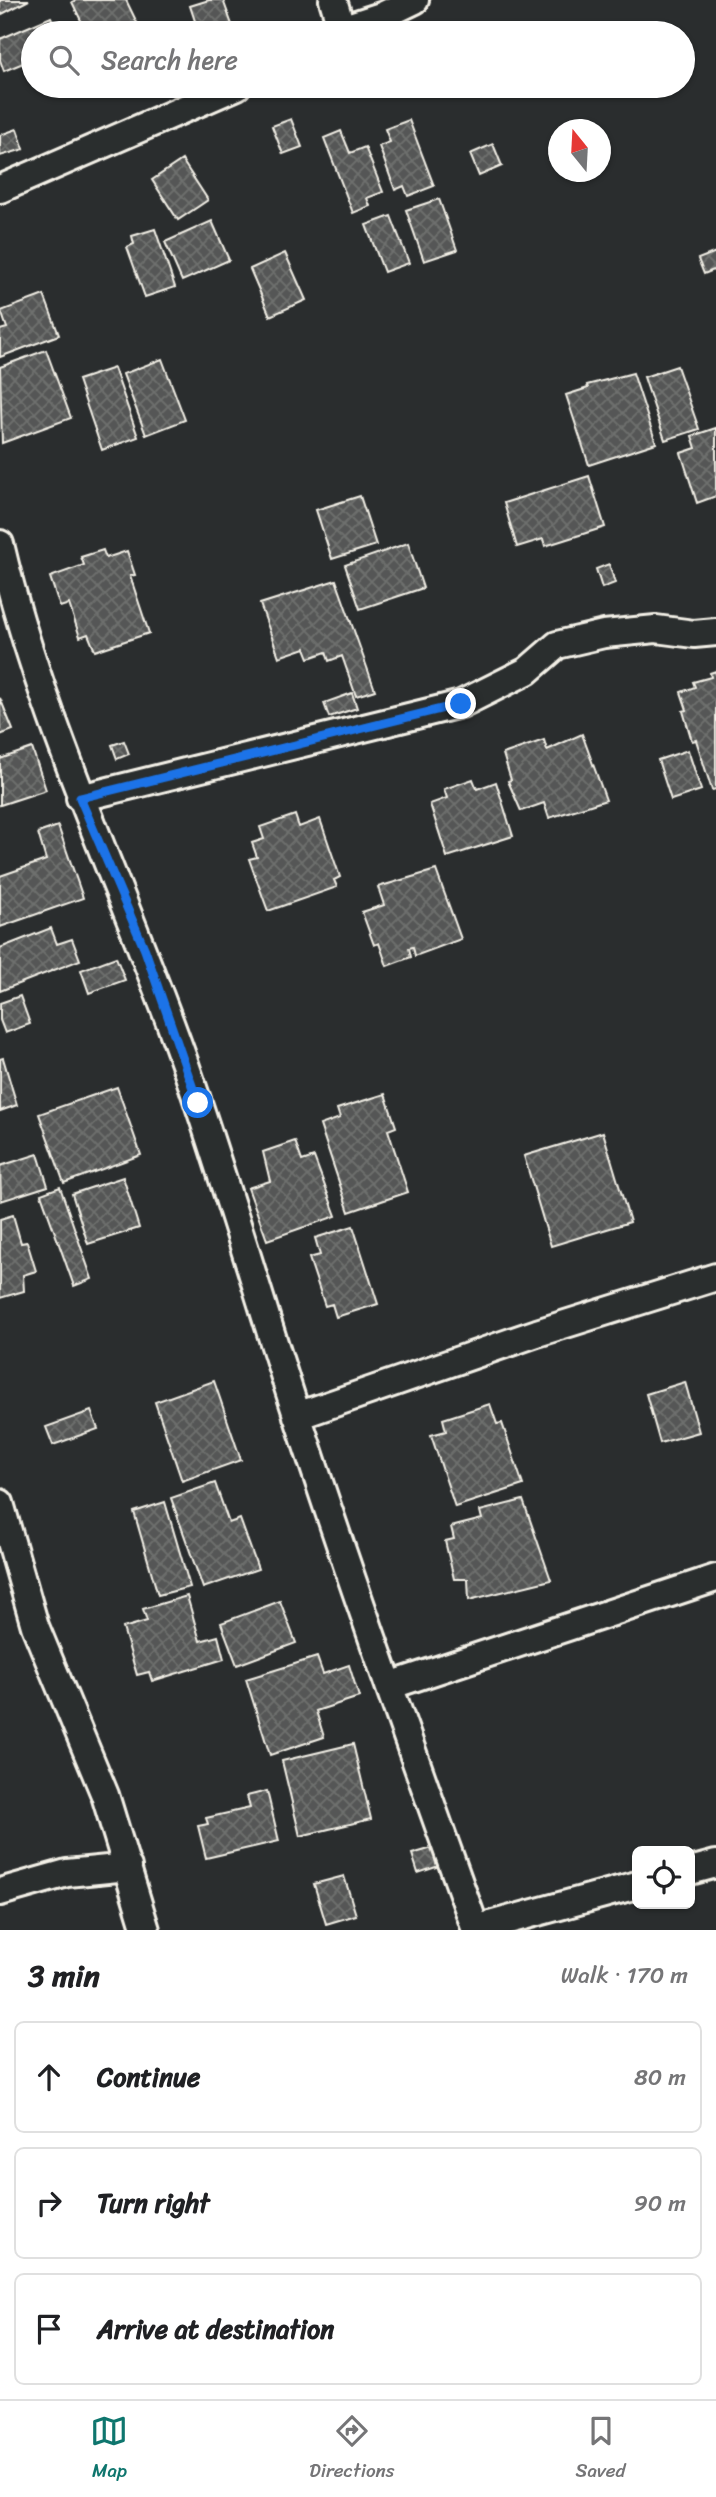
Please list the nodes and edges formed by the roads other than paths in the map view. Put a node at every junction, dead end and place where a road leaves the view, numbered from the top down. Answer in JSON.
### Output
{"nodes":[{"id":1,"x":333,"y":0,"type":"edge"},
{"id":2,"x":415,"y":0,"type":"edge"},
{"id":3,"x":339,"y":21,"type":"edge"},
{"id":4,"x":364,"y":21,"type":"edge"},
{"id":5,"x":209,"y":98,"type":"edge"},
{"id":6,"x":0,"y":189,"type":"edge"},
{"id":7,"x":0,"y":544,"type":"edge"},
{"id":8,"x":716,"y":632,"type":"edge"},
{"id":9,"x":80,"y":798,"type":"junction"},
{"id":10,"x":716,"y":1277,"type":"edge"},
{"id":11,"x":297,"y":1416,"type":"junction"},
{"id":12,"x":0,"y":1503,"type":"edge"},
{"id":13,"x":716,"y":1578,"type":"edge"},
{"id":14,"x":389,"y":1686,"type":"junction"},
{"id":15,"x":716,"y":1864,"type":"edge"},
{"id":16,"x":128,"y":1867,"type":"junction"},
{"id":17,"x":695,"y":1870,"type":"edge"},
{"id":18,"x":632,"y":1886,"type":"edge"},
{"id":19,"x":0,"y":1892,"type":"edge"},
{"id":20,"x":476,"y":1929,"type":"edge"},
{"id":21,"x":146,"y":1930,"type":"edge"}],
"edges":[{"from":1,"to":3,"type":"street"},
{"from":2,"to":4,"type":"street"},
{"from":5,"to":6,"type":"street"},
{"from":7,"to":9,"type":"street"},
{"from":8,"to":9,"type":"street"},
{"from":9,"to":11,"type":"street"},
{"from":10,"to":11,"type":"street"},
{"from":11,"to":14,"type":"street"},
{"from":12,"to":16,"type":"street"},
{"from":13,"to":14,"type":"street"},
{"from":14,"to":20,"type":"street"},
{"from":15,"to":17,"type":"street"},
{"from":16,"to":19,"type":"street"},
{"from":16,"to":21,"type":"street"},
{"from":18,"to":20,"type":"street"}]}
